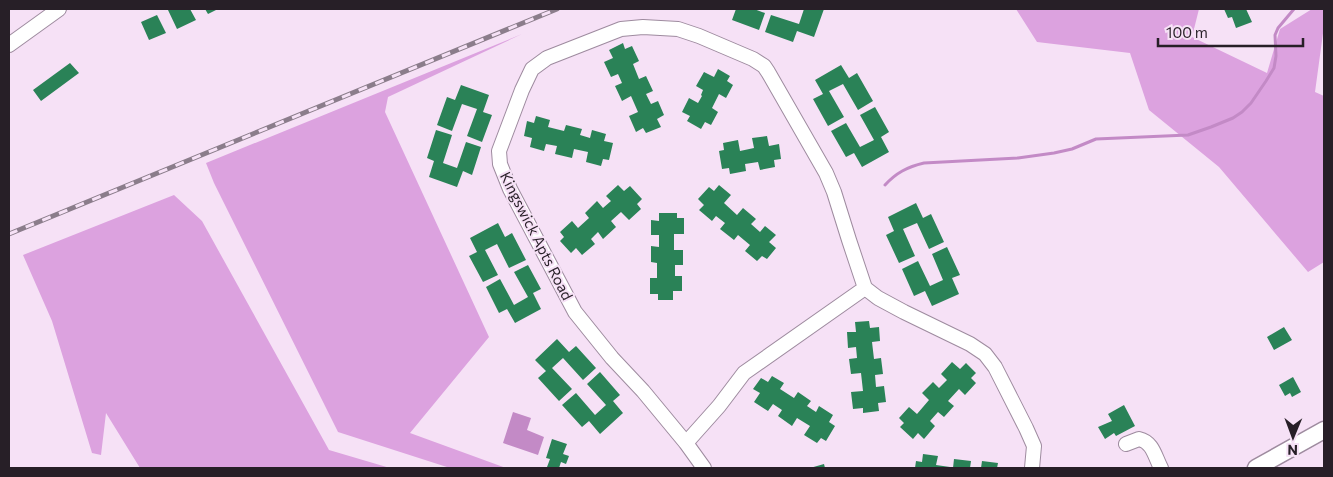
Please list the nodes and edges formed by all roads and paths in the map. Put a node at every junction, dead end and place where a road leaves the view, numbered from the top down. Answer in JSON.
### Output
{"nodes":[{"id":1,"x":59,"y":9,"type":"edge"},
{"id":2,"x":9,"y":45,"type":"edge"},
{"id":3,"x":865,"y":288,"type":"junction"},
{"id":4,"x":1324,"y":430,"type":"edge"},
{"id":5,"x":686,"y":443,"type":"junction"},
{"id":6,"x":1126,"y":444,"type":"dead end"},
{"id":7,"x":704,"y":468,"type":"edge"},
{"id":8,"x":1032,"y":468,"type":"edge"},
{"id":9,"x":1161,"y":468,"type":"edge"},
{"id":10,"x":1256,"y":468,"type":"edge"}],
"edges":[{"from":1,"to":2,"type":"street"},
{"from":3,"to":5,"type":"street"},
{"from":3,"to":5,"type":"street","name":"Kingswick Apts Road"},
{"from":3,"to":8,"type":"street"},
{"from":4,"to":10,"type":"main road"},
{"from":5,"to":7,"type":"street","name":"Kingswick Apts Road"},
{"from":6,"to":9,"type":"street"}]}
